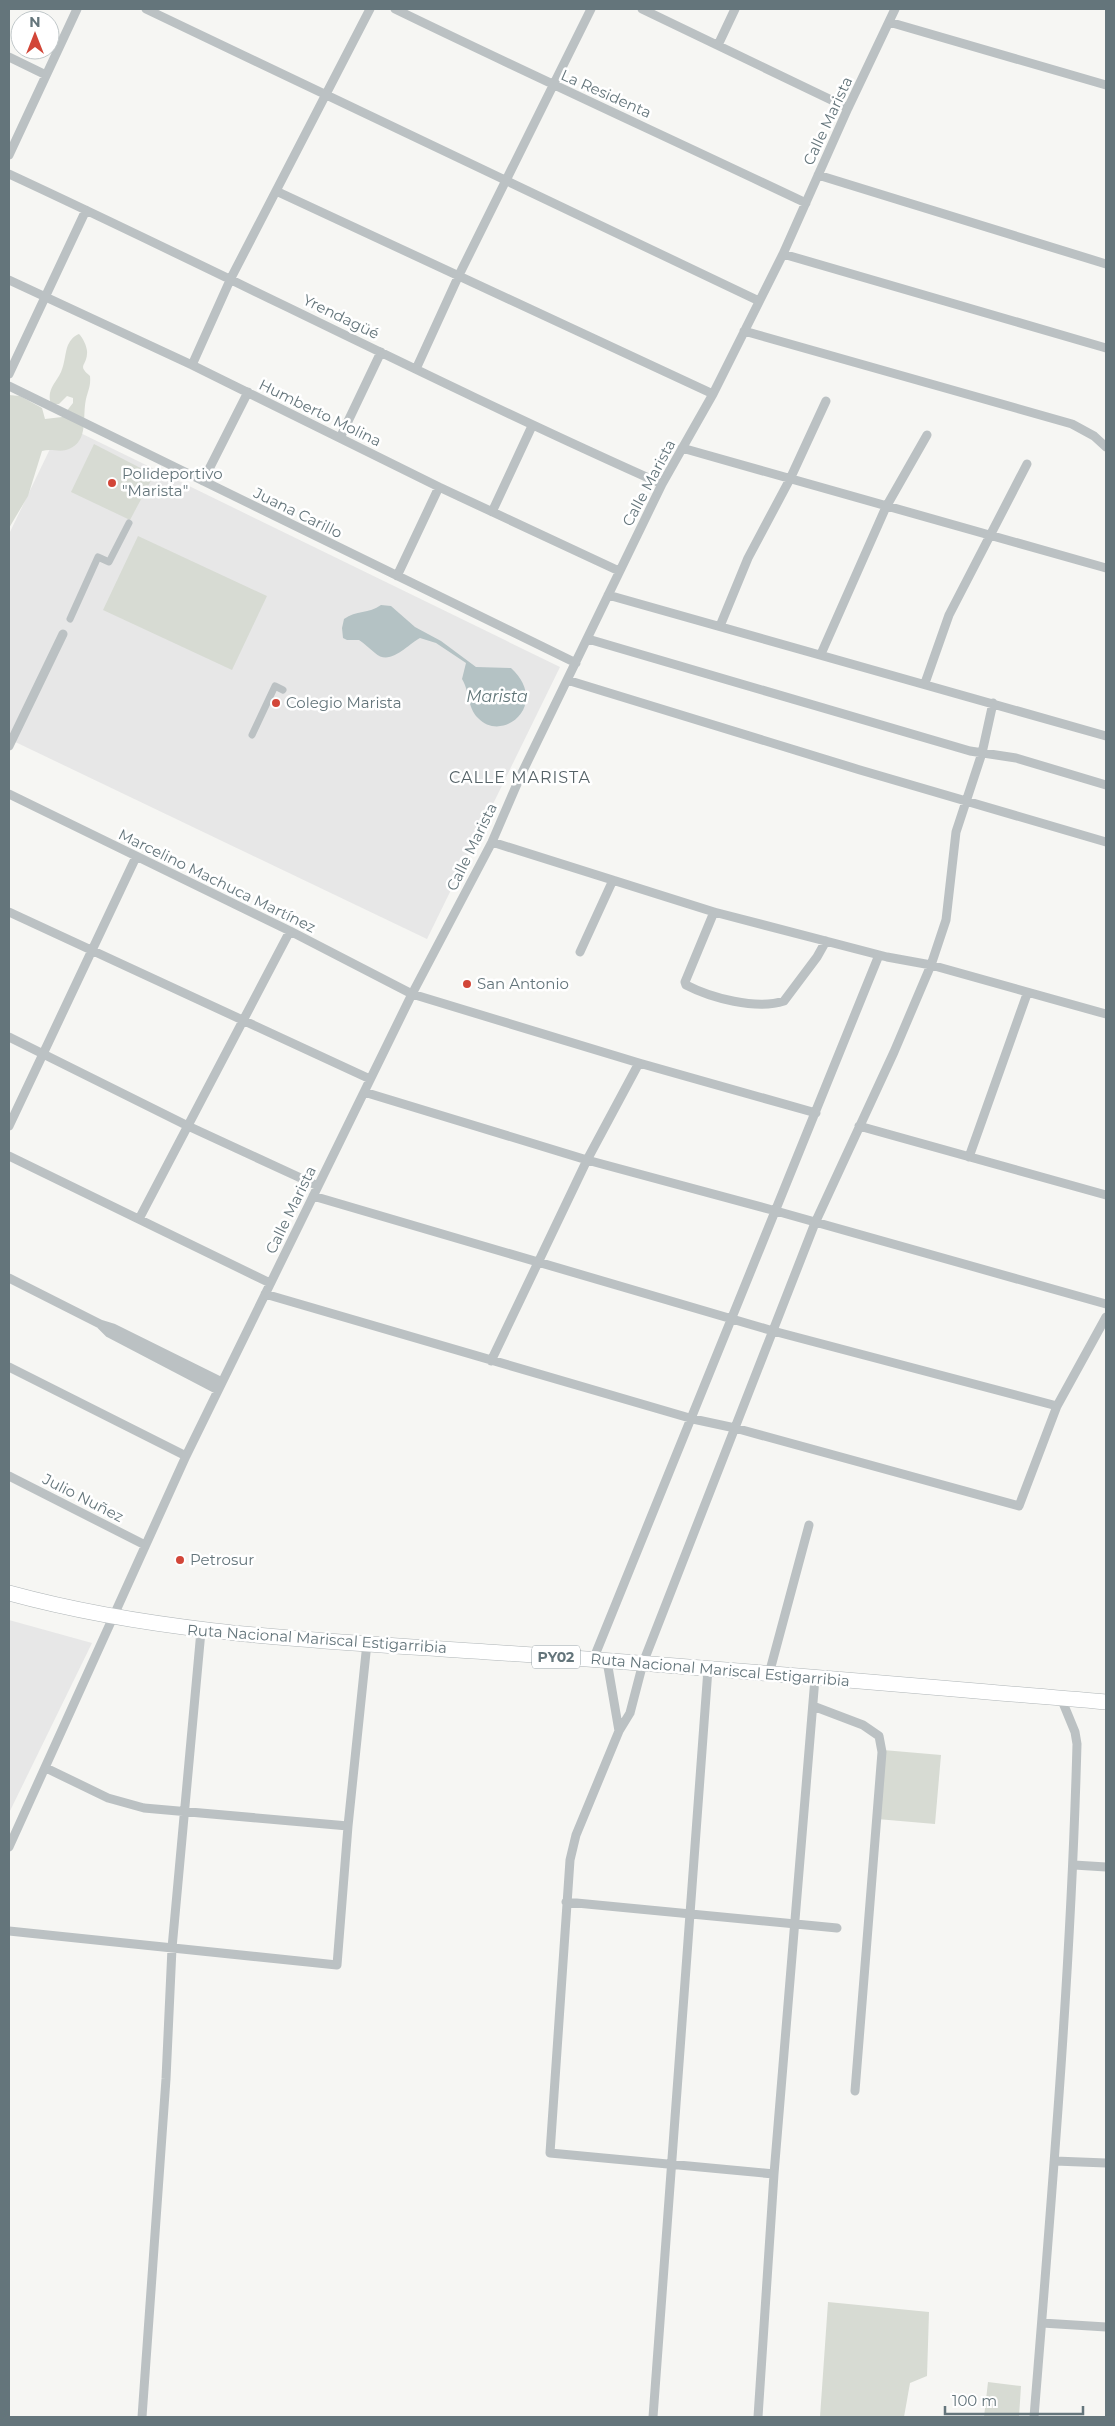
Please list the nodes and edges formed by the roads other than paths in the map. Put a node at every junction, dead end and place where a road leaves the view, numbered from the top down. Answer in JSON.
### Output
{"nodes":[{"id":1,"x":77,"y":9,"type":"edge"},
{"id":2,"x":146,"y":9,"type":"edge"},
{"id":3,"x":370,"y":9,"type":"edge"},
{"id":4,"x":395,"y":9,"type":"edge"},
{"id":5,"x":592,"y":9,"type":"edge"},
{"id":6,"x":642,"y":9,"type":"edge"},
{"id":7,"x":735,"y":9,"type":"edge"},
{"id":8,"x":894,"y":9,"type":"edge"},
{"id":9,"x":889,"y":22,"type":"junction"},
{"id":10,"x":718,"y":45,"type":"junction"},
{"id":11,"x":9,"y":57,"type":"edge"},
{"id":12,"x":46,"y":75,"type":"junction"},
{"id":13,"x":1106,"y":85,"type":"edge"},
{"id":14,"x":554,"y":86,"type":"junction"},
{"id":15,"x":325,"y":95,"type":"junction"},
{"id":16,"x":848,"y":108,"type":"junction"},
{"id":17,"x":9,"y":155,"type":"edge"},
{"id":18,"x":9,"y":174,"type":"edge"},
{"id":19,"x":818,"y":175,"type":"junction"},
{"id":20,"x":508,"y":180,"type":"junction"},
{"id":21,"x":276,"y":191,"type":"junction"},
{"id":22,"x":806,"y":203,"type":"junction"},
{"id":23,"x":86,"y":210,"type":"junction"},
{"id":24,"x":783,"y":254,"type":"junction"},
{"id":25,"x":1106,"y":264,"type":"edge"},
{"id":26,"x":460,"y":275,"type":"junction"},
{"id":27,"x":231,"y":278,"type":"junction"},
{"id":28,"x":9,"y":280,"type":"edge"},
{"id":29,"x":45,"y":296,"type":"junction"},
{"id":30,"x":758,"y":301,"type":"junction"},
{"id":31,"x":744,"y":331,"type":"junction"},
{"id":32,"x":1106,"y":348,"type":"edge"},
{"id":33,"x":381,"y":352,"type":"junction"},
{"id":34,"x":192,"y":365,"type":"junction"},
{"id":35,"x":416,"y":369,"type":"junction"},
{"id":36,"x":9,"y":374,"type":"edge"},
{"id":37,"x":9,"y":386,"type":"edge"},
{"id":38,"x":248,"y":392,"type":"junction"},
{"id":39,"x":713,"y":394,"type":"junction"},
{"id":40,"x":826,"y":401,"type":"dead end"},
{"id":41,"x":532,"y":426,"type":"junction"},
{"id":42,"x":927,"y":435,"type":"dead end"},
{"id":43,"x":340,"y":438,"type":"junction"},
{"id":44,"x":1106,"y":447,"type":"edge"},
{"id":45,"x":682,"y":448,"type":"junction"},
{"id":46,"x":1027,"y":464,"type":"dead end"},
{"id":47,"x":790,"y":479,"type":"junction"},
{"id":48,"x":203,"y":482,"type":"junction"},
{"id":49,"x":662,"y":484,"type":"junction"},
{"id":50,"x":439,"y":487,"type":"junction"},
{"id":51,"x":886,"y":507,"type":"junction"},
{"id":52,"x":492,"y":512,"type":"junction"},
{"id":53,"x":129,"y":522,"type":"dead end"},
{"id":54,"x":990,"y":535,"type":"junction"},
{"id":55,"x":1105,"y":564,"type":"edge"},
{"id":56,"x":619,"y":571,"type":"junction"},
{"id":57,"x":397,"y":576,"type":"junction"},
{"id":58,"x":608,"y":595,"type":"junction"},
{"id":59,"x":70,"y":619,"type":"dead end"},
{"id":60,"x":720,"y":626,"type":"junction"},
{"id":61,"x":64,"y":634,"type":"dead end"},
{"id":62,"x":588,"y":639,"type":"junction"},
{"id":63,"x":821,"y":654,"type":"junction"},
{"id":64,"x":576,"y":663,"type":"junction"},
{"id":65,"x":567,"y":680,"type":"junction"},
{"id":66,"x":925,"y":683,"type":"junction"},
{"id":67,"x":283,"y":690,"type":"dead end"},
{"id":68,"x":993,"y":703,"type":"junction"},
{"id":69,"x":252,"y":735,"type":"dead end"},
{"id":70,"x":1106,"y":736,"type":"edge"},
{"id":71,"x":9,"y":746,"type":"edge"},
{"id":72,"x":982,"y":753,"type":"junction"},
{"id":73,"x":1106,"y":785,"type":"edge"},
{"id":74,"x":9,"y":794,"type":"edge"},
{"id":75,"x":966,"y":801,"type":"junction"},
{"id":76,"x":492,"y":842,"type":"junction"},
{"id":77,"x":1106,"y":842,"type":"edge"},
{"id":78,"x":136,"y":857,"type":"junction"},
{"id":79,"x":613,"y":880,"type":"junction"},
{"id":80,"x":9,"y":912,"type":"edge"},
{"id":81,"x":714,"y":912,"type":"junction"},
{"id":82,"x":290,"y":931,"type":"junction"},
{"id":83,"x":826,"y":941,"type":"junction"},
{"id":84,"x":92,"y":950,"type":"junction"},
{"id":85,"x":580,"y":952,"type":"dead end"},
{"id":86,"x":880,"y":955,"type":"junction"},
{"id":87,"x":931,"y":965,"type":"junction"},
{"id":88,"x":412,"y":994,"type":"junction"},
{"id":89,"x":1027,"y":994,"type":"junction"},
{"id":90,"x":1106,"y":1014,"type":"edge"},
{"id":91,"x":243,"y":1022,"type":"junction"},
{"id":92,"x":9,"y":1037,"type":"edge"},
{"id":93,"x":43,"y":1054,"type":"junction"},
{"id":94,"x":639,"y":1063,"type":"junction"},
{"id":95,"x":370,"y":1079,"type":"junction"},
{"id":96,"x":364,"y":1092,"type":"junction"},
{"id":97,"x":816,"y":1113,"type":"junction"},
{"id":98,"x":9,"y":1126,"type":"edge"},
{"id":99,"x":188,"y":1126,"type":"junction"},
{"id":100,"x":859,"y":1126,"type":"junction"},
{"id":101,"x":9,"y":1156,"type":"edge"},
{"id":102,"x":969,"y":1157,"type":"junction"},
{"id":103,"x":588,"y":1160,"type":"junction"},
{"id":104,"x":318,"y":1186,"type":"junction"},
{"id":105,"x":1106,"y":1195,"type":"edge"},
{"id":106,"x":313,"y":1196,"type":"junction"},
{"id":107,"x":776,"y":1211,"type":"junction"},
{"id":108,"x":138,"y":1219,"type":"junction"},
{"id":109,"x":814,"y":1223,"type":"junction"},
{"id":110,"x":537,"y":1263,"type":"junction"},
{"id":111,"x":9,"y":1278,"type":"edge"},
{"id":112,"x":270,"y":1283,"type":"junction"},
{"id":113,"x":265,"y":1294,"type":"junction"},
{"id":114,"x":1106,"y":1304,"type":"edge"},
{"id":115,"x":1106,"y":1317,"type":"edge"},
{"id":116,"x":732,"y":1319,"type":"junction"},
{"id":117,"x":773,"y":1331,"type":"junction"},
{"id":118,"x":491,"y":1360,"type":"junction"},
{"id":119,"x":9,"y":1368,"type":"edge"},
{"id":120,"x":220,"y":1386,"type":"junction"},
{"id":121,"x":1056,"y":1406,"type":"junction"},
{"id":122,"x":693,"y":1419,"type":"junction"},
{"id":123,"x":735,"y":1428,"type":"junction"},
{"id":124,"x":186,"y":1456,"type":"junction"},
{"id":125,"x":9,"y":1476,"type":"edge"},
{"id":126,"x":809,"y":1525,"type":"dead end"},
{"id":127,"x":146,"y":1545,"type":"junction"},
{"id":128,"x":9,"y":1593,"type":"edge"},
{"id":129,"x":114,"y":1618,"type":"junction"},
{"id":130,"x":201,"y":1631,"type":"junction"},
{"id":131,"x":367,"y":1643,"type":"junction"},
{"id":132,"x":600,"y":1661,"type":"junction"},
{"id":133,"x":643,"y":1663,"type":"junction"},
{"id":134,"x":708,"y":1669,"type":"junction"},
{"id":135,"x":768,"y":1674,"type":"junction"},
{"id":136,"x":815,"y":1678,"type":"junction"},
{"id":137,"x":1061,"y":1698,"type":"junction"},
{"id":138,"x":1106,"y":1702,"type":"edge"},
{"id":139,"x":813,"y":1706,"type":"junction"},
{"id":140,"x":619,"y":1731,"type":"junction"},
{"id":141,"x":46,"y":1768,"type":"junction"},
{"id":142,"x":184,"y":1812,"type":"junction"},
{"id":143,"x":348,"y":1826,"type":"junction"},
{"id":144,"x":9,"y":1847,"type":"edge"},
{"id":145,"x":1074,"y":1865,"type":"junction"},
{"id":146,"x":1106,"y":1867,"type":"edge"},
{"id":147,"x":566,"y":1902,"type":"junction"},
{"id":148,"x":691,"y":1913,"type":"junction"},
{"id":149,"x":796,"y":1924,"type":"junction"},
{"id":150,"x":837,"y":1928,"type":"dead end"},
{"id":151,"x":9,"y":1931,"type":"edge"},
{"id":152,"x":172,"y":1948,"type":"junction"},
{"id":153,"x":854,"y":2091,"type":"dead end"},
{"id":154,"x":1055,"y":2161,"type":"junction"},
{"id":155,"x":672,"y":2164,"type":"junction"},
{"id":156,"x":1106,"y":2164,"type":"edge"},
{"id":157,"x":774,"y":2174,"type":"junction"},
{"id":158,"x":1042,"y":2323,"type":"junction"},
{"id":159,"x":1106,"y":2327,"type":"edge"},
{"id":160,"x":142,"y":2417,"type":"edge"},
{"id":161,"x":653,"y":2417,"type":"edge"},
{"id":162,"x":758,"y":2417,"type":"edge"},
{"id":163,"x":1034,"y":2417,"type":"edge"}],
"edges":[{"from":1,"to":12,"type":"street"},
{"from":2,"to":15,"type":"street"},
{"from":3,"to":15,"type":"street"},
{"from":4,"to":14,"type":"street","name":"La Residenta"},
{"from":5,"to":14,"type":"street"},
{"from":6,"to":10,"type":"street"},
{"from":7,"to":10,"type":"street"},
{"from":8,"to":9,"type":"street","name":"Calle Marista"},
{"from":9,"to":13,"type":"street"},
{"from":9,"to":16,"type":"street","name":"Calle Marista"},
{"from":10,"to":16,"type":"street"},
{"from":11,"to":12,"type":"street"},
{"from":12,"to":17,"type":"street"},
{"from":14,"to":20,"type":"street"},
{"from":14,"to":22,"type":"street","name":"La Residenta"},
{"from":15,"to":20,"type":"street"},
{"from":15,"to":21,"type":"street"},
{"from":16,"to":19,"type":"street","name":"Calle Marista"},
{"from":18,"to":23,"type":"street","name":"Yrendagüé"},
{"from":19,"to":22,"type":"street","name":"Calle Marista"},
{"from":19,"to":25,"type":"street"},
{"from":20,"to":26,"type":"street"},
{"from":20,"to":30,"type":"street"},
{"from":21,"to":26,"type":"street"},
{"from":21,"to":27,"type":"street"},
{"from":22,"to":24,"type":"street","name":"Calle Marista"},
{"from":23,"to":27,"type":"street","name":"Yrendagüé"},
{"from":23,"to":29,"type":"street"},
{"from":24,"to":30,"type":"street","name":"Calle Marista"},
{"from":24,"to":32,"type":"street"},
{"from":26,"to":35,"type":"street"},
{"from":26,"to":39,"type":"street"},
{"from":27,"to":33,"type":"street","name":"Yrendagüé"},
{"from":27,"to":34,"type":"street"},
{"from":28,"to":29,"type":"street","name":"Humberto Molina"},
{"from":29,"to":34,"type":"street","name":"Humberto Molina"},
{"from":29,"to":36,"type":"street"},
{"from":30,"to":31,"type":"street","name":"Calle Marista"},
{"from":31,"to":39,"type":"street","name":"Calle Marista"},
{"from":31,"to":44,"type":"street"},
{"from":33,"to":35,"type":"street","name":"Yrendagüé"},
{"from":33,"to":43,"type":"street"},
{"from":34,"to":38,"type":"street","name":"Humberto Molina"},
{"from":35,"to":41,"type":"street","name":"Yrendagüé"},
{"from":37,"to":48,"type":"street","name":"Juana Carillo"},
{"from":38,"to":43,"type":"street","name":"Humberto Molina"},
{"from":38,"to":48,"type":"street"},
{"from":39,"to":45,"type":"street","name":"Calle Marista"},
{"from":40,"to":47,"type":"street"},
{"from":41,"to":49,"type":"street","name":"Yrendagüé"},
{"from":41,"to":52,"type":"street"},
{"from":42,"to":51,"type":"street"},
{"from":43,"to":50,"type":"street","name":"Humberto Molina"},
{"from":45,"to":47,"type":"street"},
{"from":45,"to":49,"type":"street","name":"Calle Marista"},
{"from":46,"to":54,"type":"street"},
{"from":47,"to":51,"type":"street"},
{"from":47,"to":60,"type":"street"},
{"from":48,"to":57,"type":"street","name":"Juana Carillo"},
{"from":49,"to":56,"type":"street","name":"Calle Marista"},
{"from":50,"to":52,"type":"street","name":"Humberto Molina"},
{"from":50,"to":57,"type":"street"},
{"from":51,"to":54,"type":"street"},
{"from":51,"to":63,"type":"street"},
{"from":52,"to":56,"type":"street","name":"Humberto Molina"},
{"from":53,"to":59,"type":"street"},
{"from":54,"to":55,"type":"street"},
{"from":54,"to":66,"type":"street"},
{"from":56,"to":58,"type":"street","name":"Calle Marista"},
{"from":57,"to":64,"type":"street","name":"Juana Carillo"},
{"from":58,"to":60,"type":"street"},
{"from":58,"to":62,"type":"street","name":"Calle Marista"},
{"from":60,"to":63,"type":"street"},
{"from":61,"to":71,"type":"street"},
{"from":62,"to":64,"type":"street","name":"Calle Marista"},
{"from":62,"to":72,"type":"street"},
{"from":63,"to":66,"type":"street"},
{"from":64,"to":65,"type":"street","name":"Calle Marista"},
{"from":65,"to":75,"type":"street"},
{"from":65,"to":76,"type":"street","name":"Calle Marista"},
{"from":66,"to":68,"type":"street"},
{"from":67,"to":69,"type":"street"},
{"from":68,"to":70,"type":"street"},
{"from":68,"to":72,"type":"street"},
{"from":72,"to":73,"type":"street"},
{"from":72,"to":75,"type":"street"},
{"from":74,"to":78,"type":"street","name":"Marcelino Machuca Martínez"},
{"from":75,"to":77,"type":"street"},
{"from":75,"to":87,"type":"street"},
{"from":76,"to":79,"type":"street"},
{"from":76,"to":88,"type":"street","name":"Calle Marista"},
{"from":78,"to":82,"type":"street","name":"Marcelino Machuca Martínez"},
{"from":78,"to":84,"type":"street"},
{"from":79,"to":81,"type":"street"},
{"from":79,"to":85,"type":"street"},
{"from":80,"to":84,"type":"street"},
{"from":81,"to":83,"type":"street"},
{"from":81,"to":83,"type":"street"},
{"from":82,"to":88,"type":"street","name":"Marcelino Machuca Martínez"},
{"from":82,"to":91,"type":"street"},
{"from":83,"to":86,"type":"street"},
{"from":84,"to":91,"type":"street"},
{"from":84,"to":93,"type":"street"},
{"from":86,"to":87,"type":"street"},
{"from":86,"to":97,"type":"street"},
{"from":87,"to":89,"type":"street"},
{"from":87,"to":100,"type":"street"},
{"from":88,"to":94,"type":"street","name":"Marcelino Machuca Martínez"},
{"from":88,"to":95,"type":"street","name":"Calle Marista"},
{"from":89,"to":90,"type":"street"},
{"from":89,"to":102,"type":"street"},
{"from":91,"to":95,"type":"street"},
{"from":91,"to":99,"type":"street"},
{"from":92,"to":93,"type":"street"},
{"from":93,"to":98,"type":"street"},
{"from":93,"to":99,"type":"street"},
{"from":94,"to":97,"type":"street","name":"Marcelino Machuca Martínez"},
{"from":94,"to":103,"type":"street"},
{"from":95,"to":96,"type":"street","name":"Calle Marista"},
{"from":96,"to":103,"type":"street"},
{"from":96,"to":104,"type":"street","name":"Calle Marista"},
{"from":97,"to":107,"type":"street"},
{"from":99,"to":104,"type":"street"},
{"from":99,"to":108,"type":"street"},
{"from":100,"to":102,"type":"street"},
{"from":100,"to":109,"type":"street"},
{"from":101,"to":108,"type":"street"},
{"from":102,"to":105,"type":"street"},
{"from":103,"to":107,"type":"street"},
{"from":103,"to":110,"type":"street"},
{"from":104,"to":106,"type":"street","name":"Calle Marista"},
{"from":106,"to":110,"type":"street"},
{"from":106,"to":112,"type":"street","name":"Calle Marista"},
{"from":107,"to":109,"type":"street"},
{"from":107,"to":116,"type":"street"},
{"from":108,"to":112,"type":"street"},
{"from":109,"to":114,"type":"street"},
{"from":109,"to":117,"type":"street"},
{"from":110,"to":116,"type":"street"},
{"from":110,"to":118,"type":"street"},
{"from":111,"to":120,"type":"street"},
{"from":112,"to":113,"type":"street","name":"Calle Marista"},
{"from":113,"to":118,"type":"street"},
{"from":113,"to":120,"type":"street","name":"Calle Marista"},
{"from":115,"to":121,"type":"street"},
{"from":116,"to":117,"type":"street"},
{"from":116,"to":122,"type":"street"},
{"from":117,"to":121,"type":"street"},
{"from":117,"to":123,"type":"street"},
{"from":118,"to":122,"type":"street"},
{"from":119,"to":124,"type":"street"},
{"from":120,"to":124,"type":"street","name":"Calle Marista"},
{"from":121,"to":123,"type":"street"},
{"from":122,"to":123,"type":"street"},
{"from":122,"to":132,"type":"street"},
{"from":123,"to":133,"type":"street"},
{"from":124,"to":127,"type":"street","name":"Calle Marista"},
{"from":125,"to":127,"type":"street","name":"Julio Nuñez"},
{"from":126,"to":135,"type":"street"},
{"from":127,"to":129,"type":"street","name":"Calle Marista"},
{"from":128,"to":129,"type":"main road","name":"Ruta Nacional Mariscal Estigarribia","number":"PY02"},
{"from":129,"to":130,"type":"main road","name":"Ruta Nacional Mariscal Estigarribia","number":"PY02"},
{"from":129,"to":141,"type":"street","name":"Calle Marista"},
{"from":130,"to":131,"type":"main road","name":"Ruta Nacional Mariscal Estigarribia","number":"PY02"},
{"from":130,"to":142,"type":"street"},
{"from":131,"to":132,"type":"main road","name":"Ruta Nacional Mariscal Estigarribia","number":"PY02"},
{"from":131,"to":143,"type":"street"},
{"from":132,"to":133,"type":"main road","name":"Ruta Nacional Mariscal Estigarribia","number":"PY02"},
{"from":132,"to":140,"type":"street"},
{"from":133,"to":134,"type":"main road","name":"Ruta Nacional Mariscal Estigarribia","number":"PY02"},
{"from":133,"to":140,"type":"street"},
{"from":134,"to":135,"type":"main road","name":"Ruta Nacional Mariscal Estigarribia","number":"PY02"},
{"from":134,"to":148,"type":"street"},
{"from":135,"to":136,"type":"main road","name":"Ruta Nacional Mariscal Estigarribia","number":"PY02"},
{"from":136,"to":137,"type":"main road","name":"Ruta Nacional Mariscal Estigarribia","number":"PY02"},
{"from":136,"to":139,"type":"street"},
{"from":137,"to":138,"type":"main road","name":"Ruta Nacional Mariscal Estigarribia","number":"PY02"},
{"from":137,"to":145,"type":"street"},
{"from":139,"to":149,"type":"street"},
{"from":139,"to":153,"type":"street"},
{"from":140,"to":147,"type":"street"},
{"from":141,"to":142,"type":"street"},
{"from":141,"to":144,"type":"street","name":"Calle Marista"},
{"from":142,"to":143,"type":"street"},
{"from":142,"to":152,"type":"street"},
{"from":143,"to":152,"type":"street"},
{"from":145,"to":146,"type":"street"},
{"from":145,"to":154,"type":"street"},
{"from":147,"to":148,"type":"street"},
{"from":147,"to":155,"type":"street"},
{"from":148,"to":149,"type":"street"},
{"from":148,"to":155,"type":"street"},
{"from":149,"to":150,"type":"street"},
{"from":149,"to":157,"type":"street"},
{"from":151,"to":152,"type":"street"},
{"from":152,"to":160,"type":"street"},
{"from":154,"to":156,"type":"street"},
{"from":154,"to":158,"type":"street"},
{"from":155,"to":157,"type":"street"},
{"from":155,"to":161,"type":"street"},
{"from":157,"to":162,"type":"street"},
{"from":158,"to":159,"type":"street"},
{"from":158,"to":163,"type":"street"}]}
